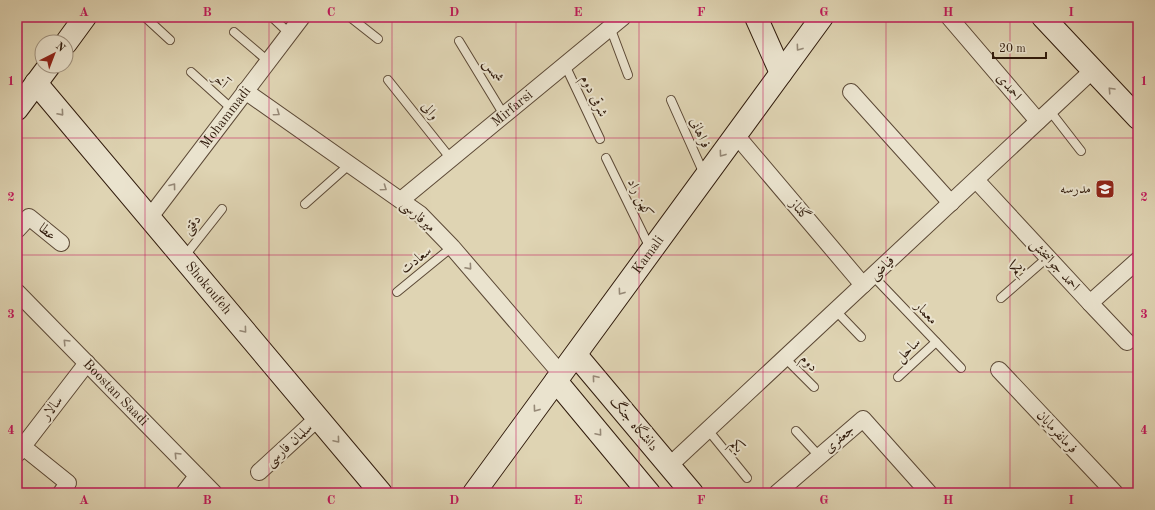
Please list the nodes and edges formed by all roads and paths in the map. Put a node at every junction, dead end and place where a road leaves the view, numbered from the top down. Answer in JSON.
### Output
{"nodes":[{"id":1,"x":85,"y":17,"type":"edge"},
{"id":2,"x":145,"y":17,"type":"edge"},
{"id":3,"x":272,"y":17,"type":"edge"},
{"id":4,"x":302,"y":17,"type":"edge"},
{"id":5,"x":350,"y":17,"type":"edge"},
{"id":6,"x":623,"y":17,"type":"edge"},
{"id":7,"x":756,"y":17,"type":"edge"},
{"id":8,"x":822,"y":17,"type":"edge"},
{"id":9,"x":949,"y":17,"type":"edge"},
{"id":10,"x":1043,"y":17,"type":"edge"},
{"id":11,"x":610,"y":27,"type":"junction"},
{"id":12,"x":234,"y":32,"type":"dead end"},
{"id":13,"x":289,"y":33,"type":"junction"},
{"id":14,"x":73,"y":34,"type":"edge"},
{"id":15,"x":378,"y":39,"type":"dead end"},
{"id":16,"x":170,"y":40,"type":"dead end"},
{"id":17,"x":459,"y":41,"type":"dead end"},
{"id":18,"x":268,"y":61,"type":"junction"},
{"id":19,"x":565,"y":65,"type":"junction"},
{"id":20,"x":1093,"y":70,"type":"junction"},
{"id":21,"x":191,"y":72,"type":"dead end"},
{"id":22,"x":781,"y":73,"type":"junction"},
{"id":23,"x":41,"y":74,"type":"edge"},
{"id":24,"x":628,"y":75,"type":"dead end"},
{"id":25,"x":388,"y":80,"type":"dead end"},
{"id":26,"x":25,"y":91,"type":"edge"},
{"id":27,"x":245,"y":91,"type":"junction"},
{"id":28,"x":851,"y":92,"type":"dead end"},
{"id":29,"x":671,"y":100,"type":"dead end"},
{"id":30,"x":232,"y":109,"type":"junction"},
{"id":31,"x":504,"y":115,"type":"junction"},
{"id":32,"x":1044,"y":116,"type":"junction"},
{"id":33,"x":1138,"y":118,"type":"edge"},
{"id":34,"x":736,"y":135,"type":"junction"},
{"id":35,"x":600,"y":139,"type":"dead end"},
{"id":36,"x":1081,"y":150,"type":"dead end"},
{"id":37,"x":606,"y":158,"type":"dead end"},
{"id":38,"x":451,"y":159,"type":"junction"},
{"id":39,"x":350,"y":164,"type":"junction"},
{"id":40,"x":705,"y":177,"type":"junction"},
{"id":41,"x":976,"y":180,"type":"junction"},
{"id":42,"x":401,"y":200,"type":"junction"},
{"id":43,"x":951,"y":203,"type":"junction"},
{"id":44,"x":305,"y":204,"type":"dead end"},
{"id":45,"x":222,"y":209,"type":"dead end"},
{"id":46,"x":150,"y":217,"type":"junction"},
{"id":47,"x":17,"y":230,"type":"edge"},
{"id":48,"x":61,"y":244,"type":"dead end"},
{"id":49,"x":452,"y":247,"type":"junction"},
{"id":50,"x":651,"y":251,"type":"junction"},
{"id":51,"x":1048,"y":257,"type":"junction"},
{"id":52,"x":184,"y":258,"type":"junction"},
{"id":53,"x":1138,"y":260,"type":"edge"},
{"id":54,"x":868,"y":280,"type":"junction"},
{"id":55,"x":17,"y":292,"type":"edge"},
{"id":56,"x":397,"y":292,"type":"dead end"},
{"id":57,"x":1001,"y":298,"type":"dead end"},
{"id":58,"x":1090,"y":303,"type":"junction"},
{"id":59,"x":836,"y":310,"type":"junction"},
{"id":60,"x":861,"y":337,"type":"dead end"},
{"id":61,"x":936,"y":342,"type":"junction"},
{"id":62,"x":1127,"y":342,"type":"dead end"},
{"id":63,"x":576,"y":355,"type":"junction"},
{"id":64,"x":785,"y":358,"type":"junction"},
{"id":65,"x":87,"y":363,"type":"junction"},
{"id":66,"x":961,"y":368,"type":"dead end"},
{"id":67,"x":1000,"y":370,"type":"dead end"},
{"id":68,"x":898,"y":377,"type":"dead end"},
{"id":69,"x":559,"y":378,"type":"junction"},
{"id":70,"x":814,"y":387,"type":"dead end"},
{"id":71,"x":318,"y":418,"type":"junction"},
{"id":72,"x":708,"y":430,"type":"junction"},
{"id":73,"x":796,"y":431,"type":"dead end"},
{"id":74,"x":19,"y":448,"type":"edge"},
{"id":75,"x":820,"y":457,"type":"junction"},
{"id":76,"x":670,"y":466,"type":"junction"},
{"id":77,"x":259,"y":472,"type":"dead end"},
{"id":78,"x":197,"y":476,"type":"junction"},
{"id":79,"x":747,"y":478,"type":"dead end"},
{"id":80,"x":61,"y":493,"type":"edge"},
{"id":81,"x":184,"y":493,"type":"edge"},
{"id":82,"x":214,"y":493,"type":"edge"},
{"id":83,"x":381,"y":493,"type":"edge"},
{"id":84,"x":474,"y":493,"type":"edge"},
{"id":85,"x":649,"y":493,"type":"edge"},
{"id":86,"x":692,"y":493,"type":"edge"},
{"id":87,"x":777,"y":493,"type":"edge"},
{"id":88,"x":929,"y":493,"type":"edge"},
{"id":89,"x":1115,"y":493,"type":"edge"}],
"edges":[{"from":1,"to":14,"type":"main road"},
{"from":2,"to":16,"type":"lane"},
{"from":3,"to":13,"type":"lane"},
{"from":4,"to":13,"type":"street","name":"Mohammadi"},
{"from":5,"to":15,"type":"lane"},
{"from":6,"to":11,"type":"street","name":"Mirfarsi"},
{"from":7,"to":22,"type":"main road"},
{"from":8,"to":22,"type":"main road","name":"Kamali","one_way":true},
{"from":9,"to":32,"type":"street","name":"احمدی"},
{"from":10,"to":20,"type":"main road"},
{"from":11,"to":19,"type":"street","name":"Mirfarsi"},
{"from":11,"to":24,"type":"lane"},
{"from":12,"to":18,"type":"lane"},
{"from":13,"to":18,"type":"street","name":"Mohammadi"},
{"from":17,"to":31,"type":"lane","name":"شمس"},
{"from":18,"to":27,"type":"street","name":"Mohammadi"},
{"from":19,"to":31,"type":"street","name":"Mirfarsi"},
{"from":19,"to":35,"type":"lane","name":"شرقی دوم"},
{"from":20,"to":32,"type":"street","name":"فیاضی"},
{"from":33,"to":20,"type":"main road","one_way":true},
{"from":21,"to":30,"type":"lane","name":"آخر"},
{"from":22,"to":34,"type":"main road","name":"Kamali"},
{"from":23,"to":26,"type":"main road"},
{"from":25,"to":38,"type":"lane","name":"والی"},
{"from":26,"to":46,"type":"main road","name":"Shokoufeh","one_way":true},
{"from":27,"to":30,"type":"street","name":"Mohammadi"},
{"from":27,"to":39,"type":"street","name":"میرفارسی","one_way":true},
{"from":28,"to":43,"type":"street"},
{"from":29,"to":40,"type":"lane","name":"فراهانی"},
{"from":46,"to":30,"type":"street","name":"Mohammadi","one_way":true},
{"from":31,"to":38,"type":"street","name":"Mirfarsi"},
{"from":32,"to":36,"type":"lane"},
{"from":32,"to":41,"type":"street","name":"فیاضی"},
{"from":34,"to":40,"type":"main road","name":"Kamali","one_way":true},
{"from":34,"to":54,"type":"street","name":"گلناز"},
{"from":37,"to":50,"type":"lane","name":"کهن راد"},
{"from":38,"to":42,"type":"street","name":"Mirfarsi"},
{"from":39,"to":42,"type":"street","name":"میرفارسی","one_way":true},
{"from":39,"to":44,"type":"lane"},
{"from":40,"to":50,"type":"main road","name":"Kamali"},
{"from":41,"to":43,"type":"street","name":"فیاضی"},
{"from":41,"to":51,"type":"street","name":"احمد جوانبخش"},
{"from":42,"to":49,"type":"street","name":"میرفارسی"},
{"from":43,"to":54,"type":"street","name":"فیاضی"},
{"from":45,"to":52,"type":"lane","name":"دقتی"},
{"from":46,"to":52,"type":"main road","name":"Shokoufeh"},
{"from":47,"to":48,"type":"street","name":"عطا"},
{"from":49,"to":56,"type":"lane","name":"سعادت"},
{"from":49,"to":69,"type":"street","name":"میرفارسی","one_way":true},
{"from":50,"to":63,"type":"main road","name":"Kamali","one_way":true},
{"from":51,"to":57,"type":"lane","name":"یکم"},
{"from":51,"to":58,"type":"street","name":"احمد جوانبخش"},
{"from":52,"to":71,"type":"main road","name":"Shokoufeh","one_way":true},
{"from":53,"to":58,"type":"street","name":"احمد جوانبخش"},
{"from":54,"to":59,"type":"street","name":"فیاضی"},
{"from":54,"to":61,"type":"lane","name":"معمار"},
{"from":65,"to":55,"type":"street","name":"Boostan Saadi","one_way":true},
{"from":58,"to":62,"type":"street"},
{"from":59,"to":60,"type":"lane"},
{"from":59,"to":64,"type":"street","name":"فیاضی"},
{"from":61,"to":66,"type":"lane","name":"معمار"},
{"from":61,"to":68,"type":"lane","name":"ساحل"},
{"from":63,"to":69,"type":"main road","name":"Kamali"},
{"from":76,"to":63,"type":"main road","name":"دانشگاه جنگ","one_way":true},
{"from":64,"to":70,"type":"lane","name":"دوم"},
{"from":64,"to":72,"type":"street","name":"فیاضی"},
{"from":65,"to":74,"type":"street","name":"سالار"},
{"from":78,"to":65,"type":"street","name":"Boostan Saadi","one_way":true},
{"from":67,"to":89,"type":"street","name":"فرمانفرمایان"},
{"from":69,"to":84,"type":"main road","name":"Kamali","one_way":true},
{"from":69,"to":85,"type":"main road","one_way":true},
{"from":71,"to":77,"type":"street","name":"سلمان فارسی"},
{"from":71,"to":83,"type":"main road","name":"Shokoufeh","one_way":true},
{"from":72,"to":76,"type":"street","name":"فیاضی"},
{"from":72,"to":79,"type":"lane","name":"یکم"},
{"from":73,"to":75,"type":"lane"},
{"from":74,"to":80,"type":"street"},
{"from":75,"to":87,"type":"street","name":"جعفری"},
{"from":75,"to":88,"type":"street","name":"جعفری"},
{"from":76,"to":86,"type":"main road","name":"دانشگاه جنگ"},
{"from":78,"to":81,"type":"street"},
{"from":78,"to":82,"type":"street","name":"Boostan Saadi"}]}
